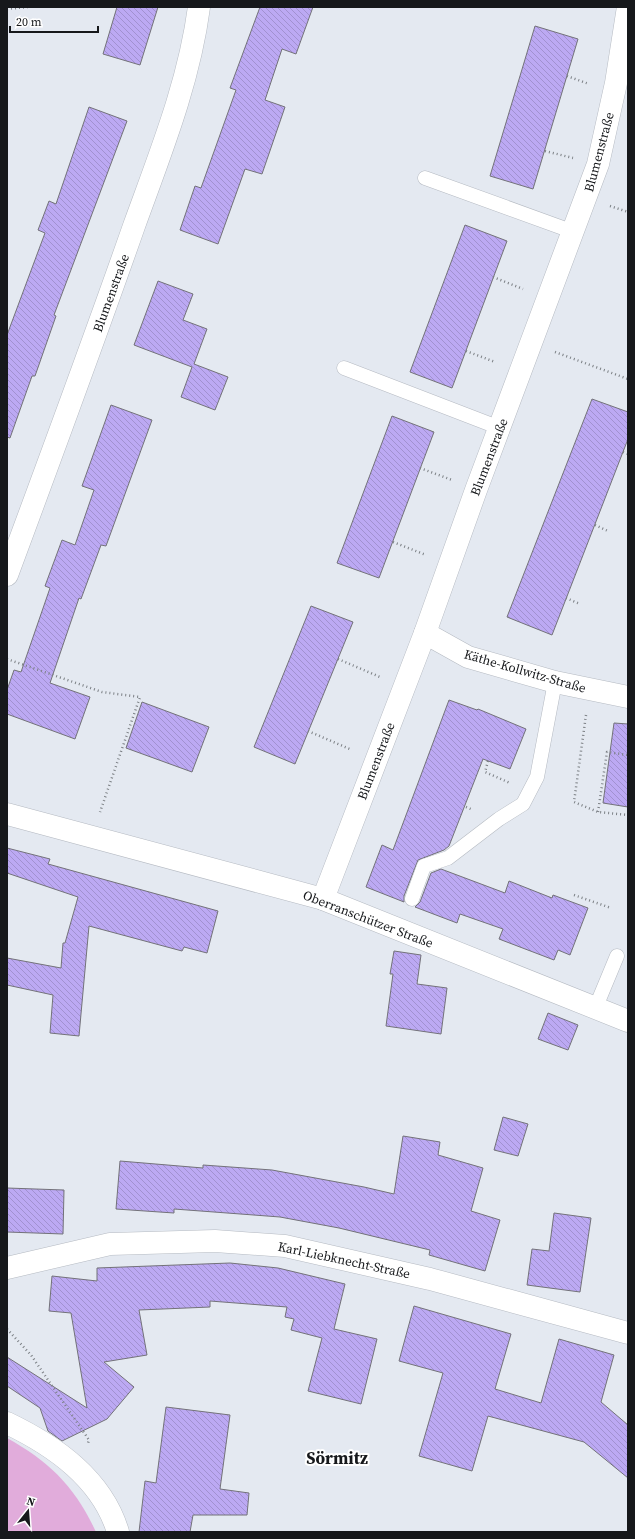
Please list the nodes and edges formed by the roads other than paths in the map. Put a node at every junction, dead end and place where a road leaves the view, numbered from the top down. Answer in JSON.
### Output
{"nodes":[{"id":1,"x":199,"y":7,"type":"edge"},
{"id":2,"x":628,"y":7,"type":"edge"},
{"id":3,"x":425,"y":178,"type":"dead end"},
{"id":4,"x":574,"y":232,"type":"junction"},
{"id":5,"x":344,"y":368,"type":"dead end"},
{"id":6,"x":500,"y":428,"type":"junction"},
{"id":7,"x":7,"y":575,"type":"edge"},
{"id":8,"x":425,"y":633,"type":"junction"},
{"id":9,"x":555,"y":682,"type":"junction"},
{"id":10,"x":628,"y":697,"type":"edge"},
{"id":11,"x":7,"y":814,"type":"edge"},
{"id":12,"x":323,"y":899,"type":"junction"},
{"id":13,"x":412,"y":899,"type":"dead end"},
{"id":14,"x":617,"y":956,"type":"dead end"},
{"id":15,"x":595,"y":1009,"type":"junction"},
{"id":16,"x":628,"y":1021,"type":"edge"},
{"id":17,"x":7,"y":1268,"type":"edge"},
{"id":18,"x":628,"y":1333,"type":"edge"},
{"id":19,"x":7,"y":1423,"type":"edge"},
{"id":20,"x":118,"y":1532,"type":"edge"}],
"edges":[{"from":1,"to":7,"type":"street","name":"Blumenstraße"},
{"from":2,"to":4,"type":"street","name":"Blumenstraße"},
{"from":3,"to":4,"type":"lane"},
{"from":4,"to":6,"type":"street","name":"Blumenstraße"},
{"from":5,"to":6,"type":"lane"},
{"from":6,"to":8,"type":"street","name":"Blumenstraße"},
{"from":8,"to":9,"type":"street","name":"Käthe-Kollwitz-Straße"},
{"from":8,"to":12,"type":"street","name":"Blumenstraße"},
{"from":9,"to":10,"type":"street","name":"Käthe-Kollwitz-Straße"},
{"from":9,"to":13,"type":"lane"},
{"from":11,"to":12,"type":"street","name":"Oberranschützer Straße"},
{"from":12,"to":15,"type":"street","name":"Oberranschützer Straße"},
{"from":14,"to":15,"type":"lane"},
{"from":15,"to":16,"type":"street","name":"Oberranschützer Straße"},
{"from":17,"to":18,"type":"street","name":"Karl-Liebknecht-Straße"},
{"from":19,"to":20,"type":"street"}]}
